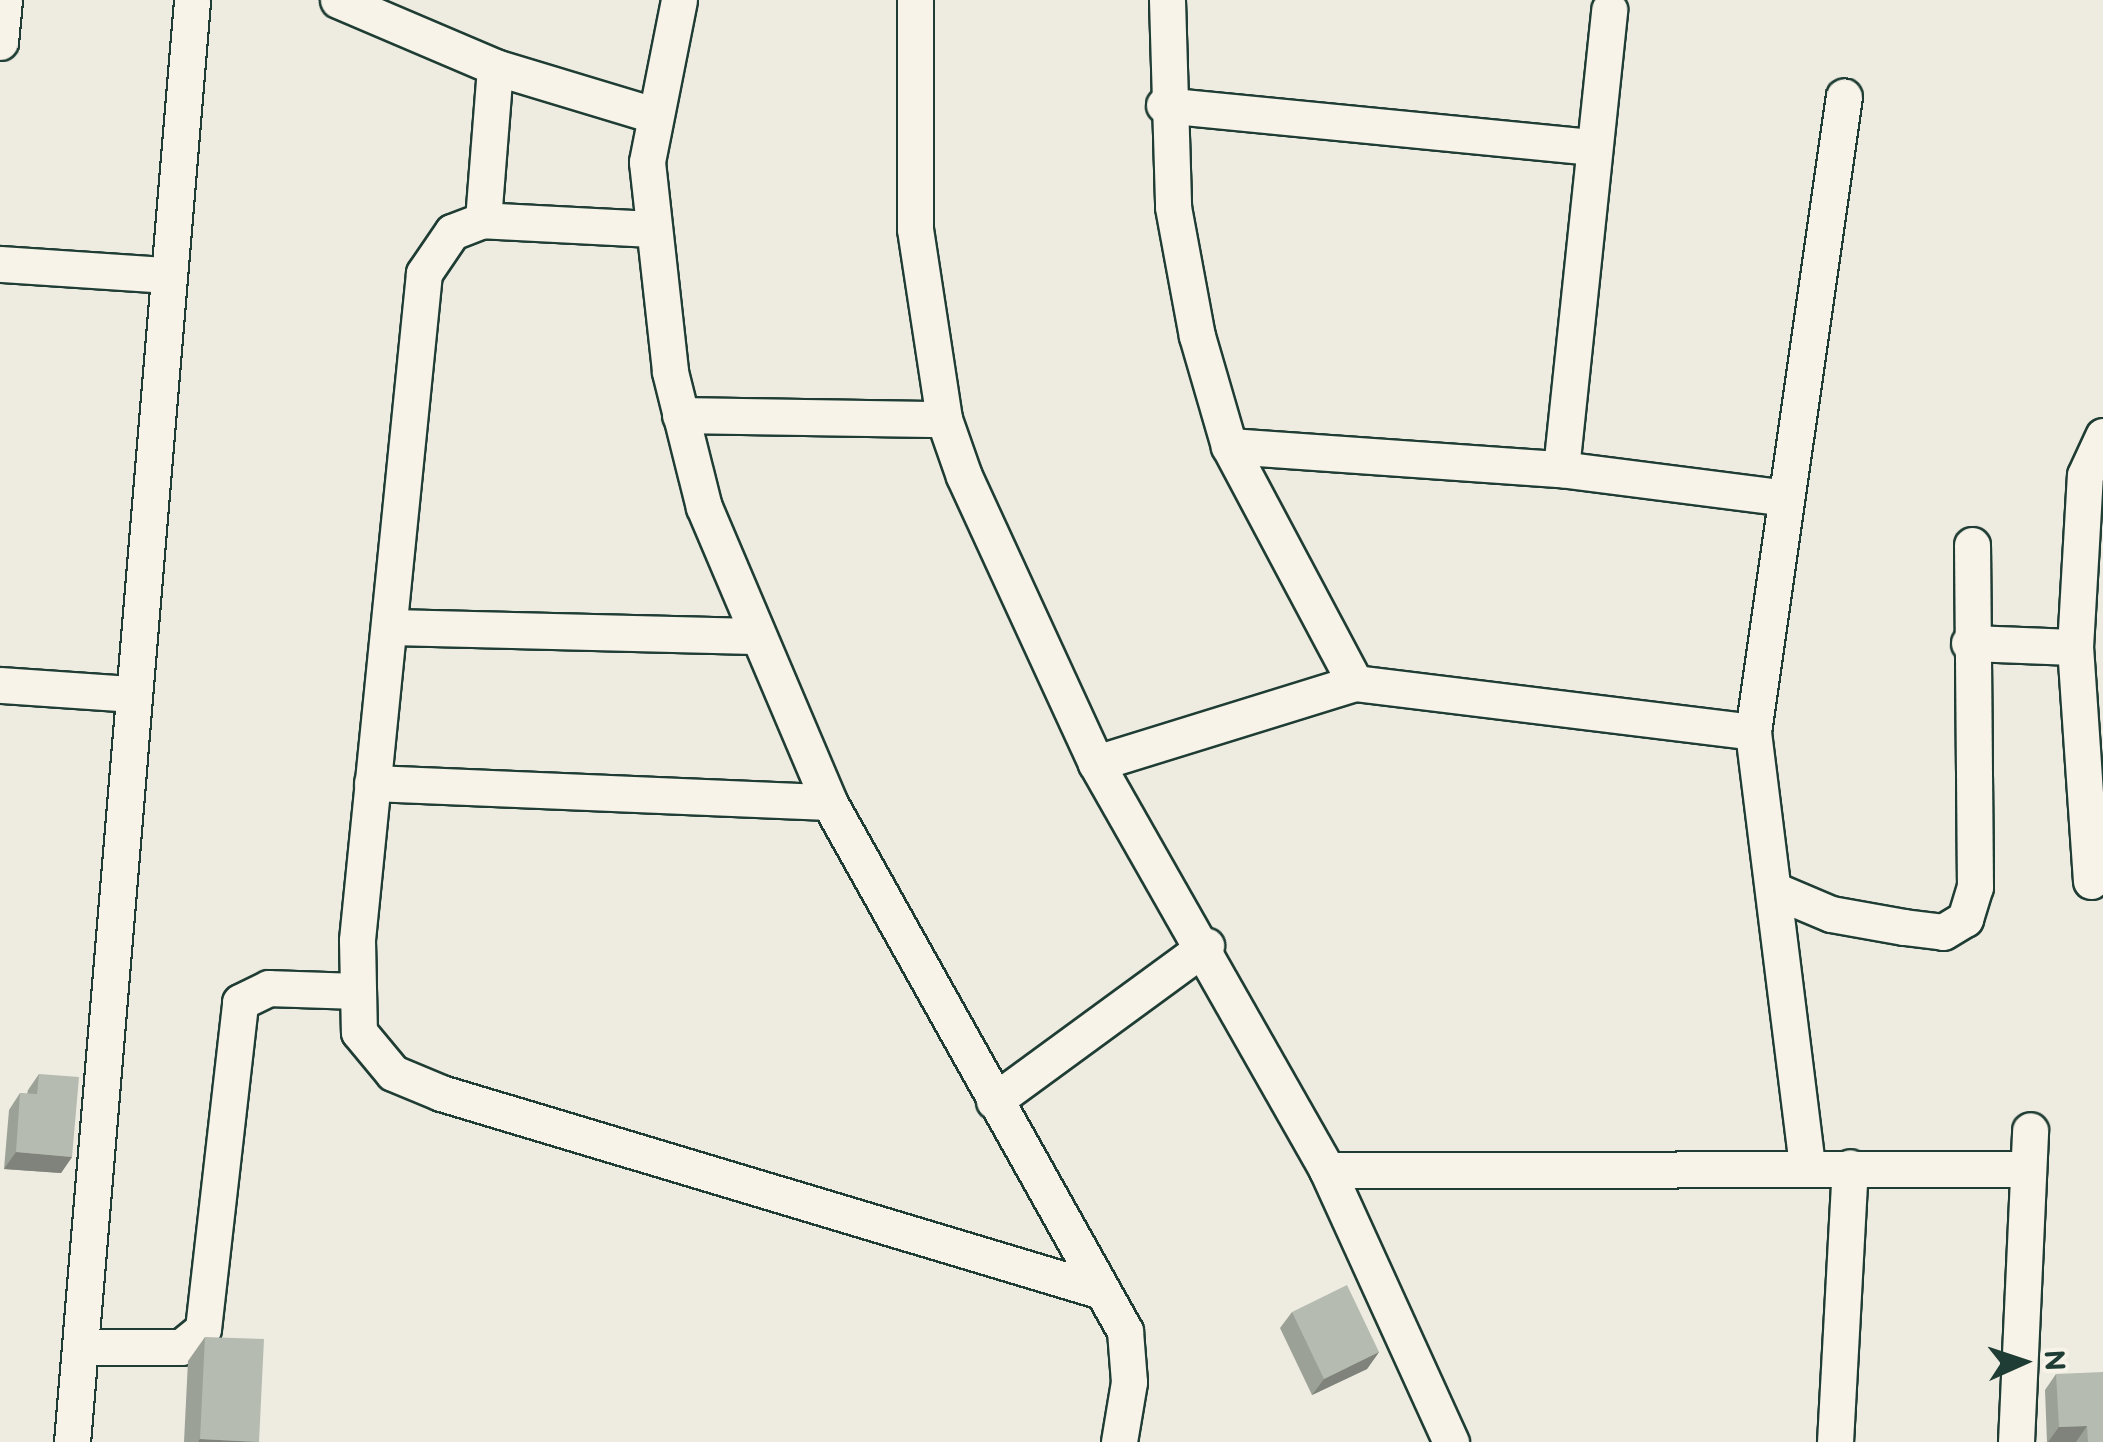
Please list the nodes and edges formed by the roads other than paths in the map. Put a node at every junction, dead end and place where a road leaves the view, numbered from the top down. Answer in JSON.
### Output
{"nodes":[{"id":1,"x":4,"y":0,"type":"edge"},
{"id":2,"x":192,"y":0,"type":"edge"},
{"id":3,"x":338,"y":0,"type":"edge"},
{"id":4,"x":679,"y":0,"type":"edge"},
{"id":5,"x":915,"y":0,"type":"edge"},
{"id":6,"x":1167,"y":0,"type":"edge"},
{"id":7,"x":1609,"y":10,"type":"dead end"},
{"id":8,"x":0,"y":42,"type":"edge"},
{"id":9,"x":495,"y":67,"type":"junction"},
{"id":10,"x":1844,"y":96,"type":"dead end"},
{"id":11,"x":1164,"y":105,"type":"junction"},
{"id":12,"x":651,"y":114,"type":"junction"},
{"id":13,"x":1591,"y":147,"type":"junction"},
{"id":14,"x":483,"y":220,"type":"junction"},
{"id":15,"x":652,"y":228,"type":"junction"},
{"id":16,"x":0,"y":264,"type":"edge"},
{"id":17,"x":166,"y":275,"type":"junction"},
{"id":18,"x":680,"y":415,"type":"junction"},
{"id":19,"x":944,"y":419,"type":"junction"},
{"id":20,"x":2103,"y":436,"type":"edge"},
{"id":21,"x":1229,"y":446,"type":"junction"},
{"id":22,"x":1561,"y":469,"type":"junction"},
{"id":23,"x":1786,"y":498,"type":"junction"},
{"id":24,"x":1972,"y":545,"type":"dead end"},
{"id":25,"x":389,"y":626,"type":"junction"},
{"id":26,"x":756,"y":636,"type":"junction"},
{"id":27,"x":1969,"y":643,"type":"junction"},
{"id":28,"x":2075,"y":648,"type":"junction"},
{"id":29,"x":1355,"y":683,"type":"junction"},
{"id":30,"x":0,"y":686,"type":"edge"},
{"id":31,"x":131,"y":694,"type":"junction"},
{"id":32,"x":1752,"y":732,"type":"junction"},
{"id":33,"x":1096,"y":763,"type":"junction"},
{"id":34,"x":372,"y":783,"type":"junction"},
{"id":35,"x":830,"y":802,"type":"junction"},
{"id":36,"x":2091,"y":881,"type":"dead end"},
{"id":37,"x":1774,"y":890,"type":"junction"},
{"id":38,"x":1206,"y":946,"type":"junction"},
{"id":39,"x":355,"y":990,"type":"junction"},
{"id":40,"x":994,"y":1101,"type":"junction"},
{"id":41,"x":2030,"y":1130,"type":"dead end"},
{"id":42,"x":1807,"y":1165,"type":"junction"},
{"id":43,"x":1850,"y":1167,"type":"junction"},
{"id":44,"x":2025,"y":1169,"type":"junction"},
{"id":45,"x":1328,"y":1170,"type":"junction"},
{"id":46,"x":1102,"y":1292,"type":"junction"},
{"id":47,"x":80,"y":1347,"type":"junction"},
{"id":48,"x":72,"y":1442,"type":"edge"},
{"id":49,"x":1119,"y":1442,"type":"edge"},
{"id":50,"x":1450,"y":1442,"type":"edge"},
{"id":51,"x":1835,"y":1442,"type":"edge"},
{"id":52,"x":2016,"y":1442,"type":"edge"}],
"edges":[{"from":1,"to":8,"type":"street"},
{"from":2,"to":17,"type":"street"},
{"from":3,"to":9,"type":"street"},
{"from":4,"to":12,"type":"street"},
{"from":5,"to":19,"type":"street"},
{"from":6,"to":11,"type":"street"},
{"from":7,"to":13,"type":"street"},
{"from":9,"to":12,"type":"street"},
{"from":9,"to":14,"type":"street"},
{"from":10,"to":23,"type":"street"},
{"from":11,"to":13,"type":"street"},
{"from":11,"to":21,"type":"street"},
{"from":12,"to":15,"type":"street"},
{"from":13,"to":22,"type":"street"},
{"from":14,"to":15,"type":"street"},
{"from":14,"to":25,"type":"street"},
{"from":15,"to":18,"type":"street"},
{"from":16,"to":17,"type":"street"},
{"from":17,"to":31,"type":"street"},
{"from":18,"to":19,"type":"street"},
{"from":18,"to":26,"type":"street"},
{"from":19,"to":33,"type":"street"},
{"from":20,"to":28,"type":"street"},
{"from":21,"to":22,"type":"street"},
{"from":21,"to":29,"type":"street"},
{"from":22,"to":23,"type":"street"},
{"from":23,"to":32,"type":"street"},
{"from":24,"to":27,"type":"street"},
{"from":25,"to":26,"type":"street"},
{"from":25,"to":34,"type":"street"},
{"from":26,"to":35,"type":"street"},
{"from":27,"to":28,"type":"street"},
{"from":27,"to":37,"type":"street"},
{"from":28,"to":36,"type":"street"},
{"from":29,"to":32,"type":"street"},
{"from":29,"to":33,"type":"street"},
{"from":30,"to":31,"type":"street"},
{"from":31,"to":47,"type":"street"},
{"from":32,"to":37,"type":"street"},
{"from":33,"to":38,"type":"street"},
{"from":34,"to":35,"type":"street"},
{"from":34,"to":39,"type":"street"},
{"from":35,"to":40,"type":"street"},
{"from":37,"to":42,"type":"street"},
{"from":38,"to":40,"type":"street"},
{"from":38,"to":45,"type":"street"},
{"from":39,"to":46,"type":"street"},
{"from":39,"to":47,"type":"street"},
{"from":40,"to":46,"type":"street"},
{"from":41,"to":44,"type":"street"},
{"from":42,"to":43,"type":"street"},
{"from":42,"to":45,"type":"street"},
{"from":43,"to":44,"type":"street"},
{"from":43,"to":51,"type":"street"},
{"from":44,"to":52,"type":"street"},
{"from":45,"to":50,"type":"street"},
{"from":46,"to":49,"type":"street"},
{"from":47,"to":48,"type":"street"}]}
